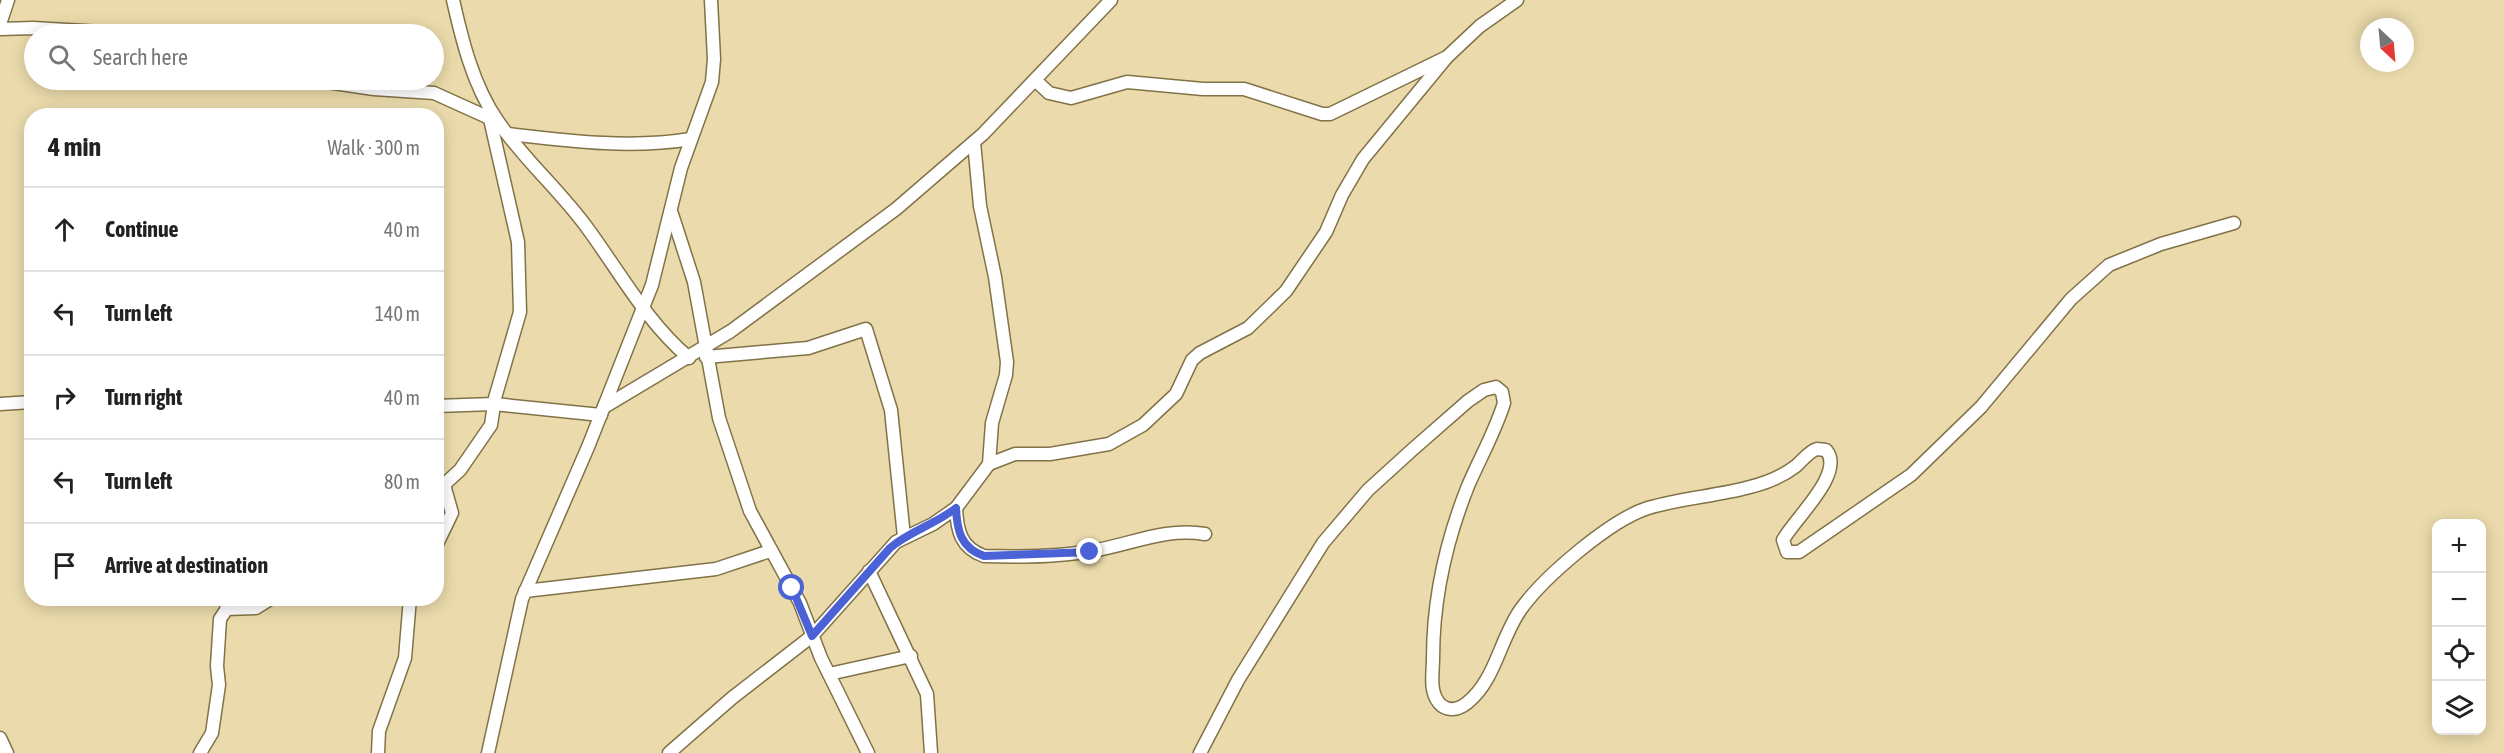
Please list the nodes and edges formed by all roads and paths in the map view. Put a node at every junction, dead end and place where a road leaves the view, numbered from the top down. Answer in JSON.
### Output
{"nodes":[{"id":1,"x":8,"y":0,"type":"edge"},
{"id":2,"x":453,"y":0,"type":"edge"},
{"id":3,"x":723,"y":0,"type":"edge"},
{"id":4,"x":1111,"y":0,"type":"edge"},
{"id":5,"x":1517,"y":0,"type":"edge"},
{"id":6,"x":711,"y":3,"type":"edge"},
{"id":7,"x":0,"y":27,"type":"edge"},
{"id":8,"x":24,"y":28,"type":"edge"},
{"id":9,"x":1447,"y":57,"type":"junction"},
{"id":10,"x":1035,"y":80,"type":"junction"},
{"id":11,"x":390,"y":90,"type":"edge"},
{"id":12,"x":494,"y":120,"type":"junction"},
{"id":13,"x":508,"y":134,"type":"junction"},
{"id":14,"x":691,"y":139,"type":"junction"},
{"id":15,"x":974,"y":142,"type":"junction"},
{"id":16,"x":671,"y":210,"type":"junction"},
{"id":17,"x":2234,"y":223,"type":"dead end"},
{"id":18,"x":643,"y":310,"type":"junction"},
{"id":19,"x":706,"y":353,"type":"junction"},
{"id":20,"x":689,"y":358,"type":"junction"},
{"id":21,"x":24,"y":402,"type":"edge"},
{"id":22,"x":0,"y":404,"type":"edge"},
{"id":23,"x":494,"y":404,"type":"junction"},
{"id":24,"x":444,"y":406,"type":"edge"},
{"id":25,"x":602,"y":411,"type":"junction"},
{"id":26,"x":989,"y":464,"type":"junction"},
{"id":27,"x":444,"y":485,"type":"edge"},
{"id":28,"x":444,"y":497,"type":"edge"},
{"id":29,"x":956,"y":508,"type":"junction"},
{"id":30,"x":444,"y":530,"type":"edge"},
{"id":31,"x":1205,"y":534,"type":"dead end"},
{"id":32,"x":904,"y":537,"type":"junction"},
{"id":33,"x":770,"y":551,"type":"junction"},
{"id":34,"x":869,"y":571,"type":"junction"},
{"id":35,"x":525,"y":591,"type":"junction"},
{"id":36,"x":228,"y":606,"type":"edge"},
{"id":37,"x":259,"y":606,"type":"edge"},
{"id":38,"x":409,"y":606,"type":"edge"},
{"id":39,"x":226,"y":609,"type":"junction"},
{"id":40,"x":812,"y":636,"type":"junction"},
{"id":41,"x":911,"y":656,"type":"junction"},
{"id":42,"x":829,"y":674,"type":"junction"},
{"id":43,"x":0,"y":738,"type":"edge"},
{"id":44,"x":7,"y":753,"type":"edge"},
{"id":45,"x":200,"y":753,"type":"edge"},
{"id":46,"x":378,"y":753,"type":"edge"},
{"id":47,"x":488,"y":753,"type":"edge"},
{"id":48,"x":669,"y":753,"type":"edge"},
{"id":49,"x":868,"y":753,"type":"edge"},
{"id":50,"x":931,"y":753,"type":"edge"},
{"id":51,"x":1200,"y":753,"type":"edge"}],
"edges":[{"from":1,"to":7,"type":"street"},
{"from":2,"to":12,"type":"street"},
{"from":3,"to":6,"type":"street"},
{"from":4,"to":10,"type":"street"},
{"from":5,"to":9,"type":"street"},
{"from":6,"to":14,"type":"street"},
{"from":7,"to":8,"type":"street"},
{"from":9,"to":10,"type":"street"},
{"from":9,"to":26,"type":"street"},
{"from":10,"to":15,"type":"street"},
{"from":11,"to":12,"type":"street"},
{"from":12,"to":13,"type":"street"},
{"from":12,"to":23,"type":"street"},
{"from":13,"to":14,"type":"street"},
{"from":13,"to":18,"type":"street"},
{"from":14,"to":16,"type":"street"},
{"from":15,"to":19,"type":"street"},
{"from":15,"to":26,"type":"street"},
{"from":16,"to":18,"type":"street"},
{"from":16,"to":19,"type":"street"},
{"from":17,"to":51,"type":"street"},
{"from":18,"to":20,"type":"street"},
{"from":18,"to":25,"type":"street"},
{"from":19,"to":20,"type":"street"},
{"from":19,"to":32,"type":"street"},
{"from":19,"to":33,"type":"street"},
{"from":20,"to":25,"type":"street"},
{"from":21,"to":22,"type":"street"},
{"from":23,"to":24,"type":"street"},
{"from":23,"to":25,"type":"street"},
{"from":23,"to":27,"type":"street"},
{"from":25,"to":35,"type":"street"},
{"from":26,"to":29,"type":"street"},
{"from":28,"to":30,"type":"street"},
{"from":29,"to":31,"type":"street"},
{"from":29,"to":32,"type":"street"},
{"from":32,"to":34,"type":"street"},
{"from":33,"to":35,"type":"street"},
{"from":33,"to":40,"type":"street"},
{"from":34,"to":40,"type":"street"},
{"from":34,"to":41,"type":"street"},
{"from":35,"to":47,"type":"street"},
{"from":36,"to":39,"type":"street"},
{"from":37,"to":39,"type":"street"},
{"from":38,"to":46,"type":"street"},
{"from":39,"to":45,"type":"street"},
{"from":40,"to":42,"type":"street"},
{"from":40,"to":48,"type":"street"},
{"from":41,"to":42,"type":"street"},
{"from":41,"to":50,"type":"street"},
{"from":42,"to":49,"type":"street"},
{"from":43,"to":44,"type":"street"}]}
